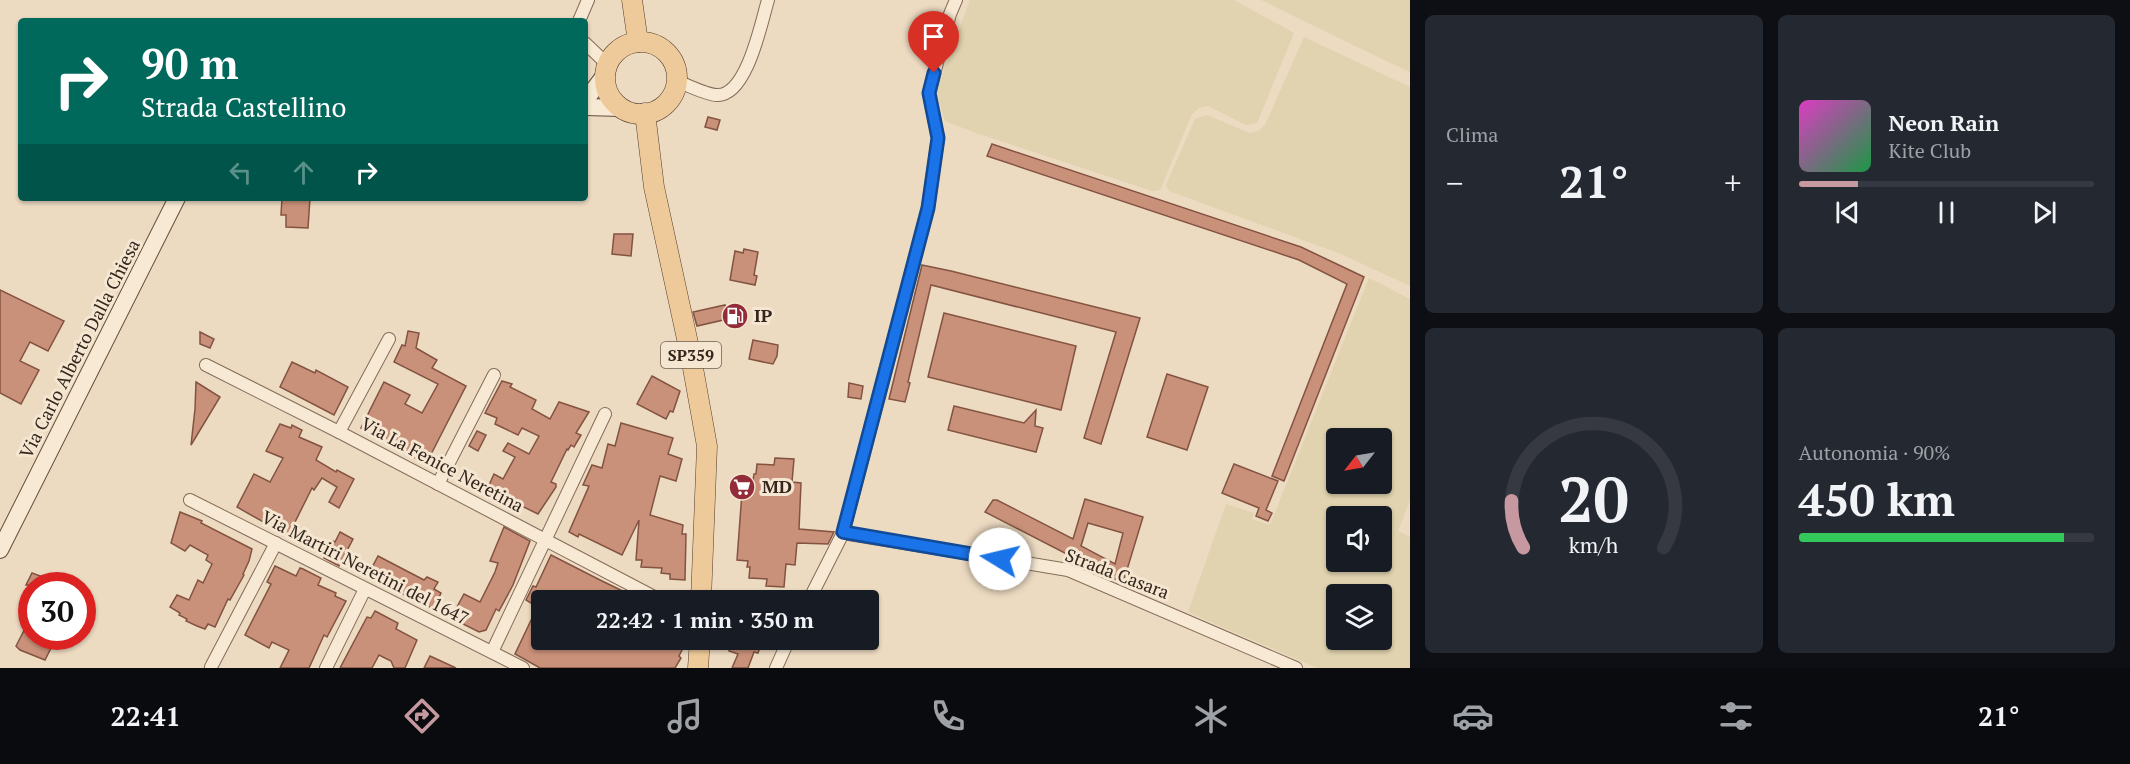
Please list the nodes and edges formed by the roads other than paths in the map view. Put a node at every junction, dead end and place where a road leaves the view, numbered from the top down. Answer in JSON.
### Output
{"nodes":[{"id":1,"x":588,"y":0,"type":"edge"},
{"id":2,"x":632,"y":0,"type":"edge"},
{"id":3,"x":768,"y":0,"type":"edge"},
{"id":4,"x":956,"y":0,"type":"edge"},
{"id":5,"x":580,"y":18,"type":"edge"},
{"id":6,"x":638,"y":42,"type":"junction"},
{"id":7,"x":588,"y":47,"type":"edge"},
{"id":8,"x":606,"y":70,"type":"junction"},
{"id":9,"x":676,"y":81,"type":"junction"},
{"id":10,"x":588,"y":97,"type":"edge"},
{"id":11,"x":588,"y":107,"type":"edge"},
{"id":12,"x":621,"y":108,"type":"junction"},
{"id":13,"x":645,"y":113,"type":"junction"},
{"id":14,"x":175,"y":201,"type":"edge"},
{"id":15,"x":389,"y":339,"type":"dead end"},
{"id":16,"x":206,"y":365,"type":"dead end"},
{"id":17,"x":494,"y":375,"type":"dead end"},
{"id":18,"x":605,"y":414,"type":"dead end"},
{"id":19,"x":339,"y":432,"type":"junction"},
{"id":20,"x":438,"y":484,"type":"junction"},
{"id":21,"x":190,"y":500,"type":"dead end"},
{"id":22,"x":843,"y":532,"type":"junction"},
{"id":23,"x":545,"y":540,"type":"junction"},
{"id":24,"x":276,"y":543,"type":"junction"},
{"id":25,"x":0,"y":550,"type":"edge"},
{"id":26,"x":366,"y":589,"type":"junction"},
{"id":27,"x":641,"y":590,"type":"edge"},
{"id":28,"x":701,"y":590,"type":"edge"},
{"id":29,"x":814,"y":590,"type":"edge"},
{"id":30,"x":699,"y":650,"type":"edge"},
{"id":31,"x":784,"y":650,"type":"edge"},
{"id":32,"x":492,"y":652,"type":"junction"},
{"id":33,"x":1282,"y":665,"type":"edge"},
{"id":34,"x":211,"y":667,"type":"edge"},
{"id":35,"x":326,"y":668,"type":"edge"},
{"id":36,"x":523,"y":668,"type":"edge"},
{"id":37,"x":698,"y":668,"type":"edge"},
{"id":38,"x":776,"y":668,"type":"edge"},
{"id":39,"x":1296,"y":668,"type":"edge"}],
"edges":[{"from":1,"to":5,"type":"street"},
{"from":2,"to":6,"type":"main road"},
{"from":3,"to":9,"type":"street"},
{"from":4,"to":22,"type":"street"},
{"from":6,"to":8,"type":"main road"},
{"from":6,"to":9,"type":"main road"},
{"from":7,"to":8,"type":"street"},
{"from":8,"to":10,"type":"street"},
{"from":8,"to":12,"type":"main road"},
{"from":9,"to":13,"type":"main road"},
{"from":11,"to":12,"type":"street"},
{"from":12,"to":13,"type":"main road"},
{"from":13,"to":28,"type":"main road","number":"SP359"},
{"from":14,"to":25,"type":"street","name":"Via Carlo Alberto Dalla Chiesa"},
{"from":15,"to":19,"type":"street"},
{"from":16,"to":19,"type":"street","name":"Via La Fenice Neretina"},
{"from":17,"to":20,"type":"street"},
{"from":18,"to":23,"type":"street"},
{"from":19,"to":20,"type":"street","name":"Via La Fenice Neretina"},
{"from":20,"to":23,"type":"street","name":"Via La Fenice Neretina"},
{"from":21,"to":24,"type":"street","name":"Via Martiri Neretini del 1647"},
{"from":22,"to":29,"type":"street"},
{"from":22,"to":33,"type":"street","name":"Strada Casara"},
{"from":23,"to":27,"type":"street","name":"Via La Fenice Neretina"},
{"from":23,"to":32,"type":"street"},
{"from":24,"to":26,"type":"street","name":"Via Martiri Neretini del 1647"},
{"from":24,"to":34,"type":"street"},
{"from":26,"to":32,"type":"street","name":"Via Martiri Neretini del 1647"},
{"from":26,"to":35,"type":"street"},
{"from":30,"to":37,"type":"main road"},
{"from":31,"to":38,"type":"street"},
{"from":32,"to":36,"type":"street","name":"Via Martiri Neretini del 1647"},
{"from":33,"to":39,"type":"street","name":"Strada Casara"}]}
